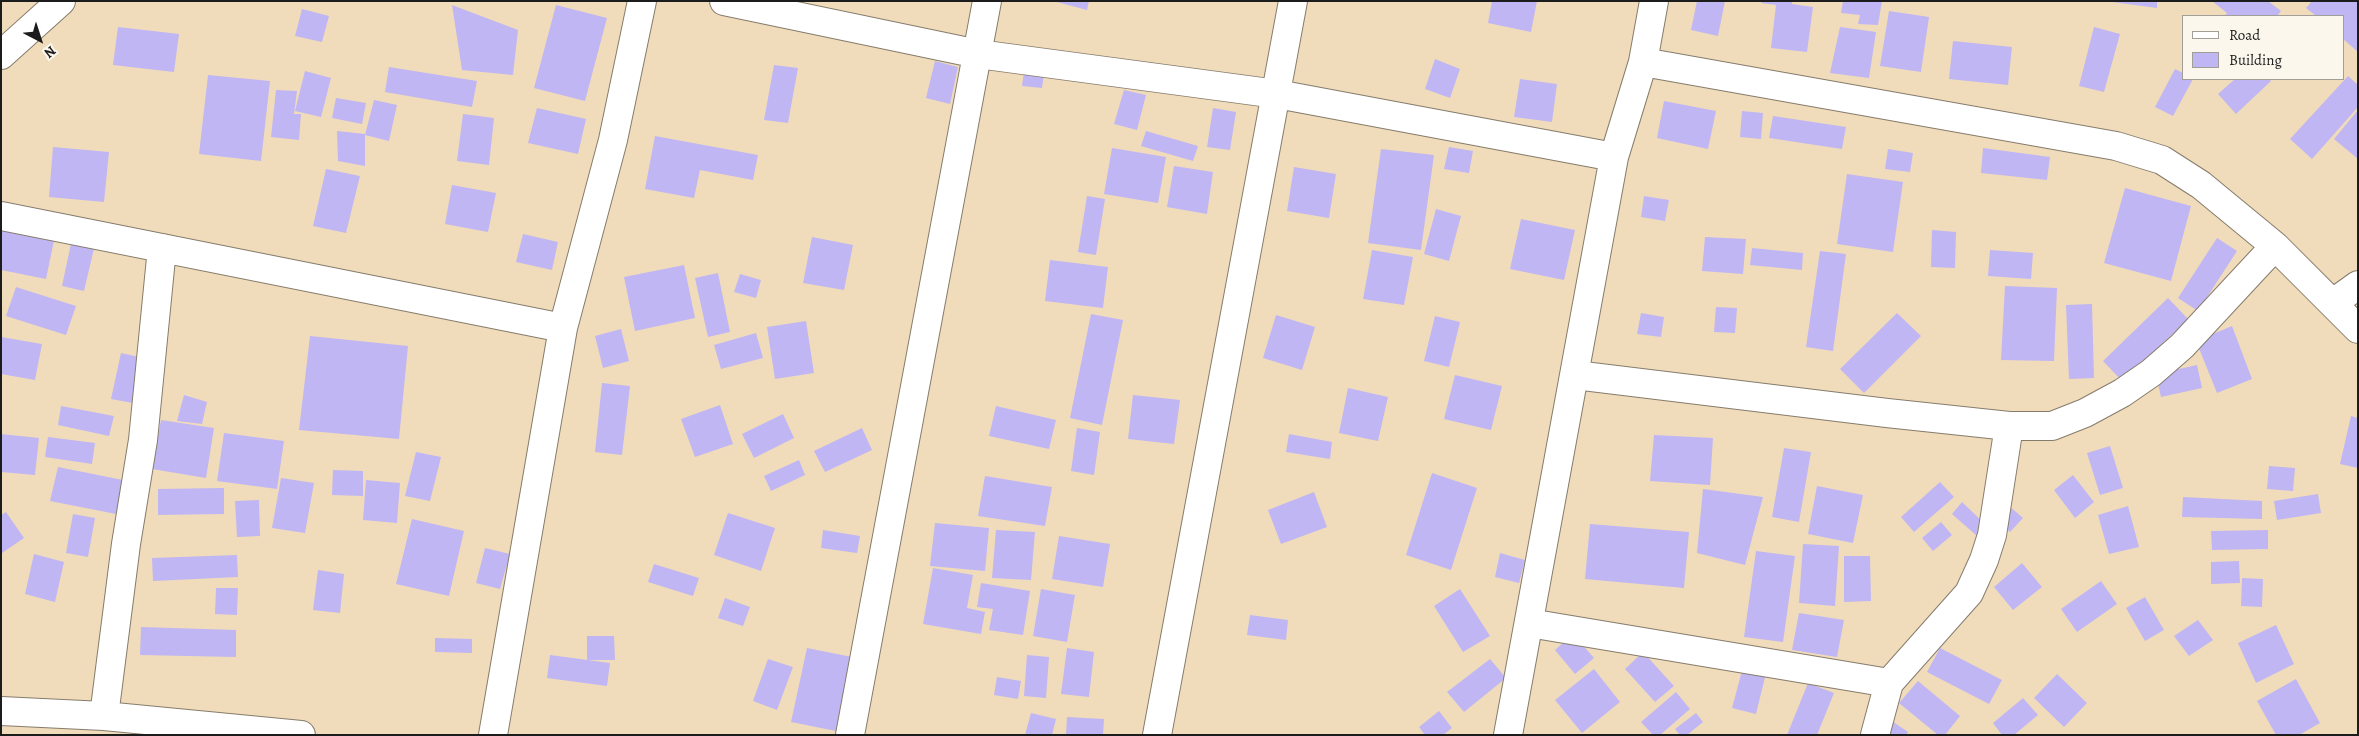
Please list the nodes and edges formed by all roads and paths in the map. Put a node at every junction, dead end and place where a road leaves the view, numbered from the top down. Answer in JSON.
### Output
{"nodes":[{"id":1,"x":61,"y":1,"type":"edge"},
{"id":2,"x":642,"y":1,"type":"edge"},
{"id":3,"x":724,"y":1,"type":"edge"},
{"id":4,"x":987,"y":1,"type":"edge"},
{"id":5,"x":1293,"y":1,"type":"edge"},
{"id":6,"x":1654,"y":1,"type":"edge"},
{"id":7,"x":978,"y":54,"type":"junction"},
{"id":8,"x":1,"y":55,"type":"edge"},
{"id":9,"x":1643,"y":62,"type":"junction"},
{"id":10,"x":1277,"y":94,"type":"junction"},
{"id":11,"x":1614,"y":157,"type":"junction"},
{"id":12,"x":1,"y":216,"type":"edge"},
{"id":13,"x":2275,"y":246,"type":"junction"},
{"id":14,"x":162,"y":248,"type":"junction"},
{"id":15,"x":2358,"y":285,"type":"edge"},
{"id":16,"x":2333,"y":304,"type":"junction"},
{"id":17,"x":563,"y":328,"type":"junction"},
{"id":18,"x":2358,"y":329,"type":"edge"},
{"id":19,"x":1574,"y":376,"type":"junction"},
{"id":20,"x":2009,"y":426,"type":"junction"},
{"id":21,"x":1529,"y":623,"type":"junction"},
{"id":22,"x":1889,"y":683,"type":"junction"},
{"id":23,"x":1,"y":711,"type":"edge"},
{"id":24,"x":104,"y":716,"type":"junction"},
{"id":25,"x":72,"y":725,"type":"edge"},
{"id":26,"x":301,"y":735,"type":"edge"},
{"id":27,"x":493,"y":735,"type":"edge"},
{"id":28,"x":850,"y":735,"type":"edge"},
{"id":29,"x":1157,"y":735,"type":"edge"},
{"id":30,"x":1508,"y":735,"type":"edge"},
{"id":31,"x":1875,"y":735,"type":"edge"}],
"edges":[{"from":1,"to":8,"type":"street"},
{"from":2,"to":17,"type":"street"},
{"from":3,"to":7,"type":"street"},
{"from":4,"to":7,"type":"street"},
{"from":5,"to":10,"type":"street"},
{"from":6,"to":9,"type":"street"},
{"from":7,"to":10,"type":"street"},
{"from":7,"to":28,"type":"street"},
{"from":9,"to":11,"type":"street"},
{"from":9,"to":13,"type":"street"},
{"from":10,"to":11,"type":"street"},
{"from":10,"to":29,"type":"street"},
{"from":11,"to":19,"type":"street"},
{"from":12,"to":14,"type":"street"},
{"from":13,"to":16,"type":"street"},
{"from":13,"to":20,"type":"street"},
{"from":14,"to":17,"type":"street"},
{"from":14,"to":24,"type":"street"},
{"from":15,"to":16,"type":"street"},
{"from":16,"to":18,"type":"street"},
{"from":17,"to":27,"type":"street"},
{"from":19,"to":20,"type":"street"},
{"from":19,"to":21,"type":"street"},
{"from":20,"to":22,"type":"street"},
{"from":21,"to":22,"type":"street"},
{"from":21,"to":30,"type":"street"},
{"from":22,"to":31,"type":"street"},
{"from":23,"to":25,"type":"street"},
{"from":24,"to":25,"type":"street"},
{"from":24,"to":26,"type":"street"}]}
